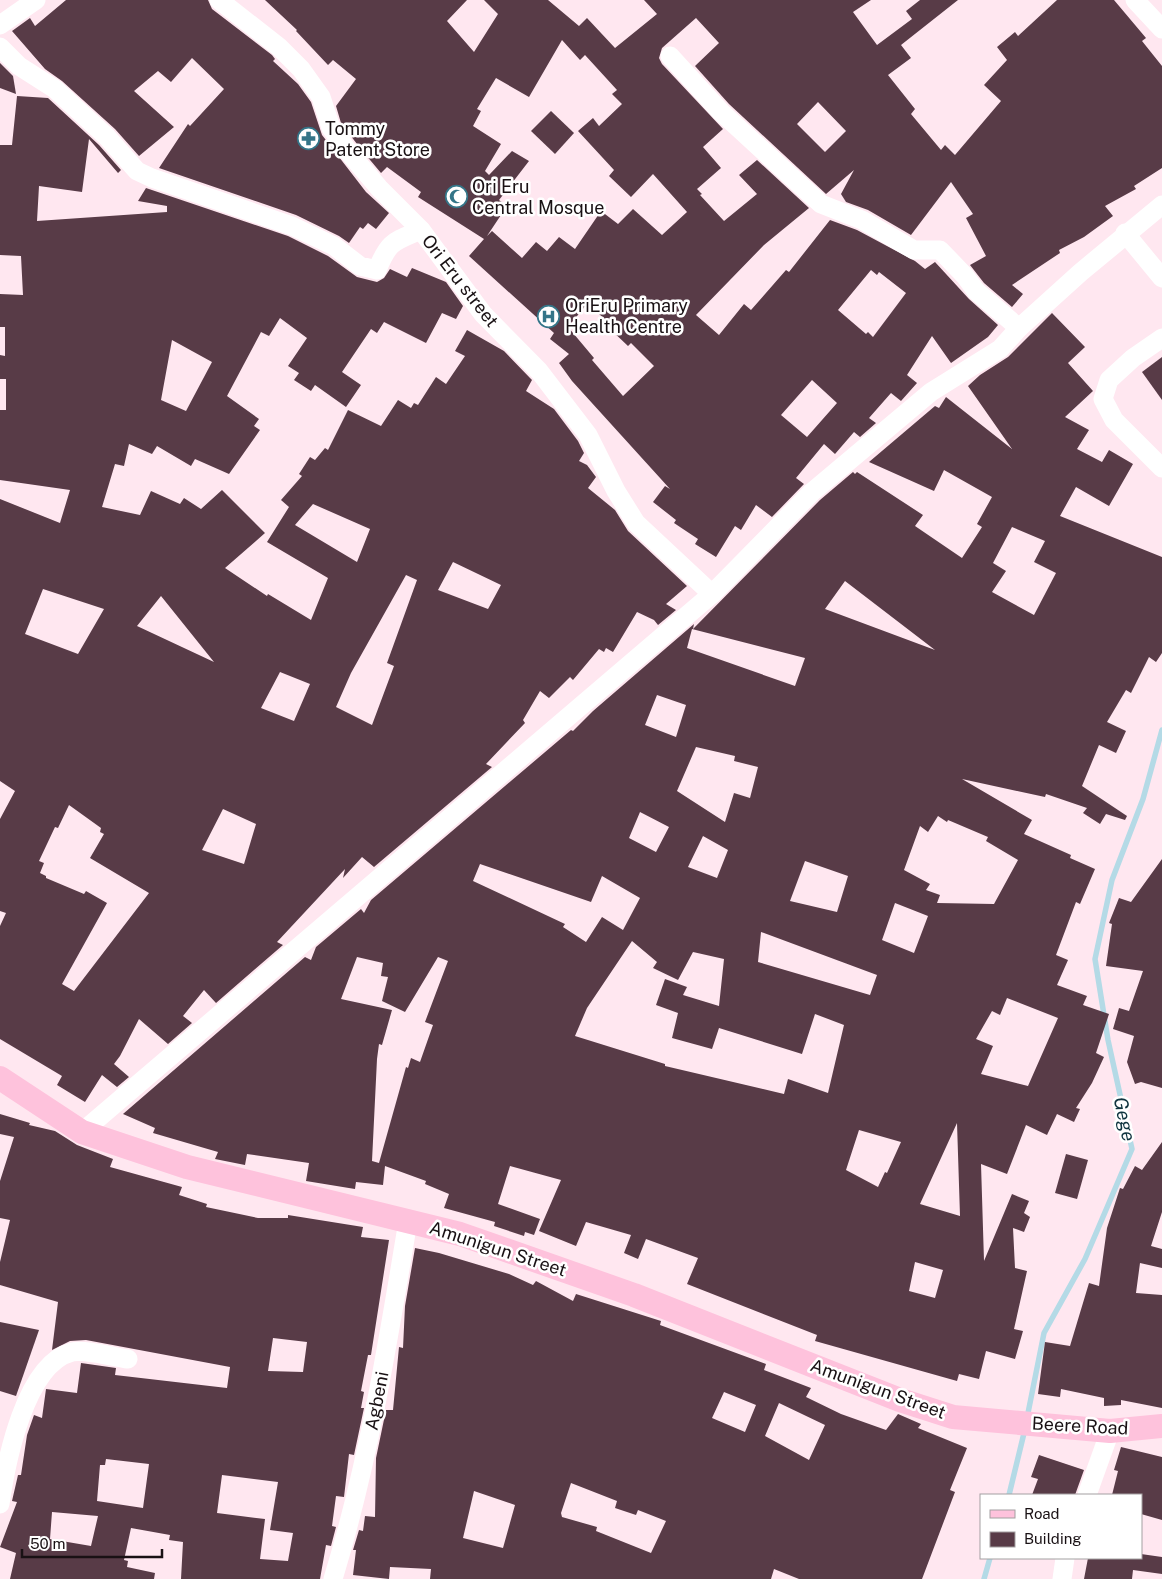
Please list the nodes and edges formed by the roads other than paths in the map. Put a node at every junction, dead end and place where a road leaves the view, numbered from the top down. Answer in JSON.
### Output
{"nodes":[{"id":1,"x":36,"y":0,"type":"edge"},
{"id":2,"x":219,"y":0,"type":"edge"},
{"id":3,"x":1136,"y":0,"type":"edge"},
{"id":4,"x":0,"y":25,"type":"edge"},
{"id":5,"x":1162,"y":29,"type":"edge"},
{"id":6,"x":0,"y":47,"type":"edge"},
{"id":7,"x":670,"y":56,"type":"dead end"},
{"id":8,"x":1162,"y":205,"type":"edge"},
{"id":9,"x":421,"y":230,"type":"junction"},
{"id":10,"x":1126,"y":233,"type":"junction"},
{"id":11,"x":1162,"y":278,"type":"edge"},
{"id":12,"x":1019,"y":328,"type":"junction"},
{"id":13,"x":1162,"y":338,"type":"edge"},
{"id":14,"x":1162,"y":468,"type":"edge"},
{"id":15,"x":712,"y":594,"type":"junction"},
{"id":16,"x":0,"y":1078,"type":"edge"},
{"id":17,"x":82,"y":1132,"type":"junction"},
{"id":18,"x":408,"y":1221,"type":"junction"},
{"id":19,"x":128,"y":1359,"type":"dead end"},
{"id":20,"x":998,"y":1422,"type":"joint"},
{"id":21,"x":1162,"y":1426,"type":"edge"},
{"id":22,"x":1110,"y":1431,"type":"junction"},
{"id":23,"x":1087,"y":1494,"type":"edge"},
{"id":24,"x":0,"y":1504,"type":"edge"},
{"id":25,"x":1065,"y":1559,"type":"edge"},
{"id":26,"x":333,"y":1579,"type":"edge"},
{"id":27,"x":1062,"y":1579,"type":"edge"}],
"edges":[{"from":1,"to":4,"type":"street"},
{"from":2,"to":9,"type":"street","name":"Ori Eru street"},
{"from":3,"to":5,"type":"street"},
{"from":6,"to":9,"type":"street"},
{"from":7,"to":12,"type":"street"},
{"from":8,"to":10,"type":"street"},
{"from":9,"to":15,"type":"street","name":"Ori Eru street"},
{"from":10,"to":11,"type":"street"},
{"from":10,"to":12,"type":"street"},
{"from":12,"to":15,"type":"street"},
{"from":13,"to":14,"type":"street"},
{"from":15,"to":17,"type":"street"},
{"from":16,"to":17,"type":"main road","name":"Amunigun Street"},
{"from":17,"to":18,"type":"main road","name":"Amunigun Street"},
{"from":18,"to":20,"type":"main road","name":"Amunigun Street"},
{"from":18,"to":26,"type":"street","name":"Agbeni"},
{"from":19,"to":24,"type":"street"},
{"from":20,"to":22,"type":"main road","name":"Beere Road"},
{"from":21,"to":22,"type":"main road","name":"Beere Road"},
{"from":22,"to":23,"type":"street"},
{"from":25,"to":27,"type":"street"}]}
